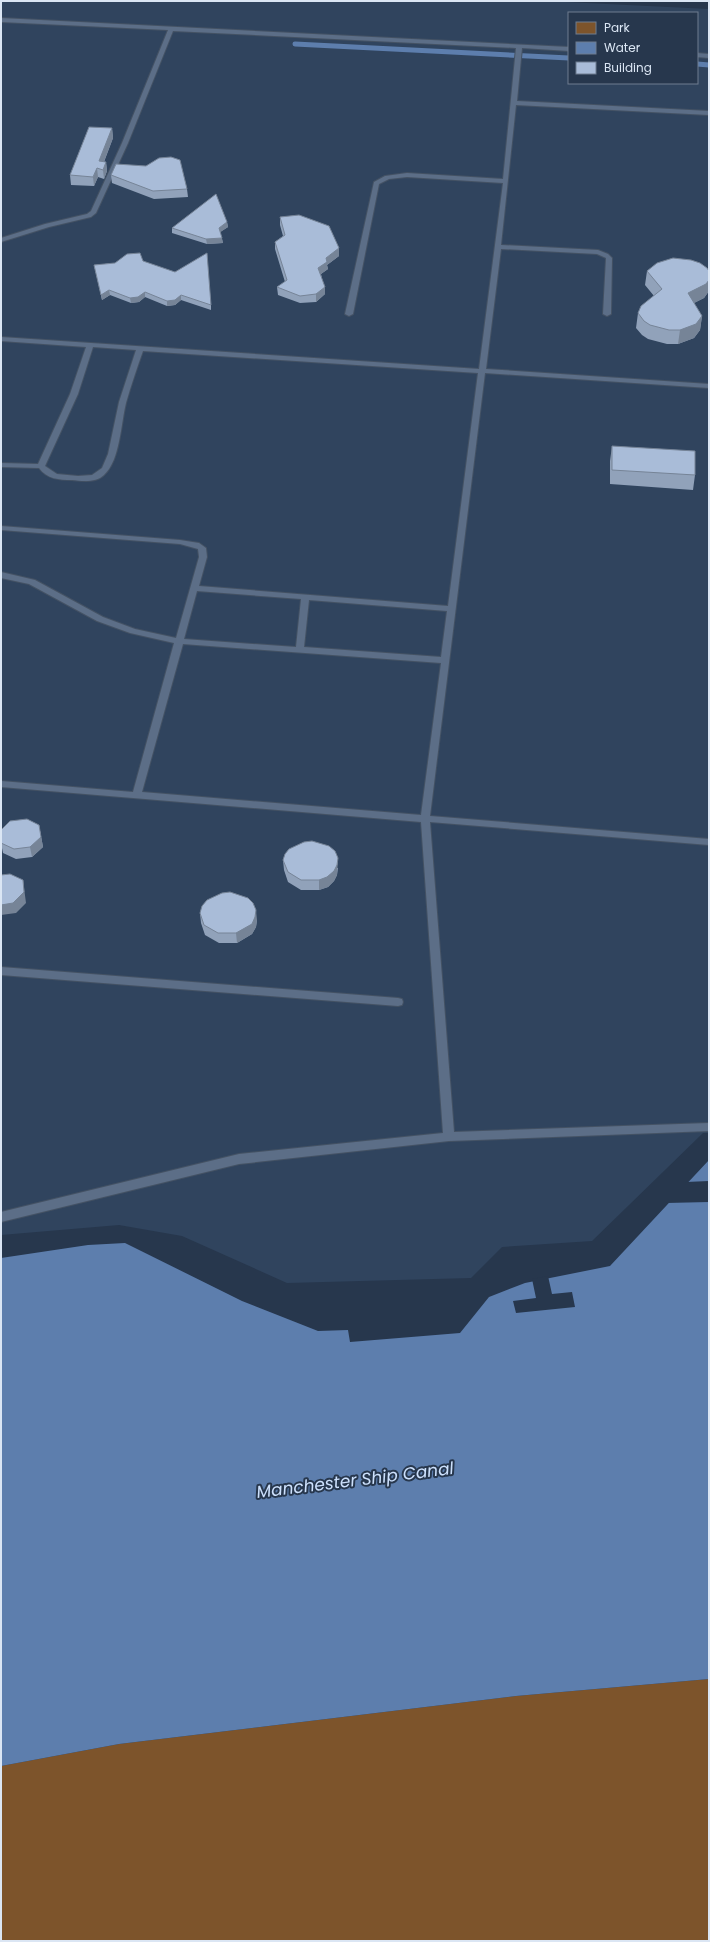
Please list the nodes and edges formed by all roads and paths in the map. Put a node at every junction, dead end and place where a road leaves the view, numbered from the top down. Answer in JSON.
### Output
{"nodes":[{"id":1,"x":1,"y":20,"type":"edge"},
{"id":2,"x":171,"y":29,"type":"junction"},
{"id":3,"x":519,"y":46,"type":"junction"},
{"id":4,"x":568,"y":49,"type":"edge"},
{"id":5,"x":698,"y":55,"type":"edge"},
{"id":6,"x":709,"y":56,"type":"edge"},
{"id":7,"x":513,"y":103,"type":"junction"},
{"id":8,"x":709,"y":113,"type":"edge"},
{"id":9,"x":506,"y":181,"type":"junction"},
{"id":10,"x":1,"y":240,"type":"edge"},
{"id":11,"x":497,"y":247,"type":"junction"},
{"id":12,"x":349,"y":314,"type":"dead end"},
{"id":13,"x":607,"y":314,"type":"dead end"},
{"id":14,"x":1,"y":339,"type":"edge"},
{"id":15,"x":90,"y":345,"type":"junction"},
{"id":16,"x":140,"y":348,"type":"junction"},
{"id":17,"x":481,"y":371,"type":"junction"},
{"id":18,"x":709,"y":386,"type":"edge"},
{"id":19,"x":1,"y":466,"type":"edge"},
{"id":20,"x":41,"y":466,"type":"junction"},
{"id":21,"x":1,"y":528,"type":"edge"},
{"id":22,"x":1,"y":575,"type":"edge"},
{"id":23,"x":194,"y":588,"type":"junction"},
{"id":24,"x":305,"y":597,"type":"junction"},
{"id":25,"x":451,"y":610,"type":"junction"},
{"id":26,"x":179,"y":641,"type":"junction"},
{"id":27,"x":300,"y":650,"type":"junction"},
{"id":28,"x":445,"y":660,"type":"junction"},
{"id":29,"x":1,"y":784,"type":"edge"},
{"id":30,"x":136,"y":796,"type":"junction"},
{"id":31,"x":425,"y":819,"type":"junction"},
{"id":32,"x":709,"y":842,"type":"edge"},
{"id":33,"x":1,"y":970,"type":"edge"},
{"id":34,"x":398,"y":1002,"type":"dead end"},
{"id":35,"x":709,"y":1127,"type":"edge"},
{"id":36,"x":449,"y":1137,"type":"junction"},
{"id":37,"x":1,"y":1217,"type":"edge"}],
"edges":[{"from":1,"to":2,"type":"lane"},
{"from":2,"to":3,"type":"lane"},
{"from":2,"to":10,"type":"lane"},
{"from":3,"to":4,"type":"lane"},
{"from":3,"to":7,"type":"lane"},
{"from":5,"to":6,"type":"lane"},
{"from":7,"to":8,"type":"lane"},
{"from":7,"to":9,"type":"lane"},
{"from":9,"to":11,"type":"lane"},
{"from":9,"to":12,"type":"lane"},
{"from":11,"to":13,"type":"lane"},
{"from":11,"to":17,"type":"lane"},
{"from":14,"to":15,"type":"lane"},
{"from":15,"to":16,"type":"lane"},
{"from":15,"to":20,"type":"lane"},
{"from":16,"to":17,"type":"lane"},
{"from":16,"to":20,"type":"lane"},
{"from":17,"to":18,"type":"lane"},
{"from":17,"to":25,"type":"lane"},
{"from":19,"to":20,"type":"lane"},
{"from":21,"to":23,"type":"lane"},
{"from":22,"to":26,"type":"lane"},
{"from":23,"to":24,"type":"lane"},
{"from":23,"to":26,"type":"lane"},
{"from":24,"to":25,"type":"lane"},
{"from":24,"to":27,"type":"lane"},
{"from":25,"to":28,"type":"lane"},
{"from":26,"to":27,"type":"lane"},
{"from":26,"to":30,"type":"lane"},
{"from":27,"to":28,"type":"lane"},
{"from":28,"to":31,"type":"lane"},
{"from":29,"to":30,"type":"lane"},
{"from":30,"to":31,"type":"lane"},
{"from":31,"to":32,"type":"lane"},
{"from":31,"to":36,"type":"lane"},
{"from":33,"to":34,"type":"lane"},
{"from":35,"to":36,"type":"lane"},
{"from":36,"to":37,"type":"lane"}]}
